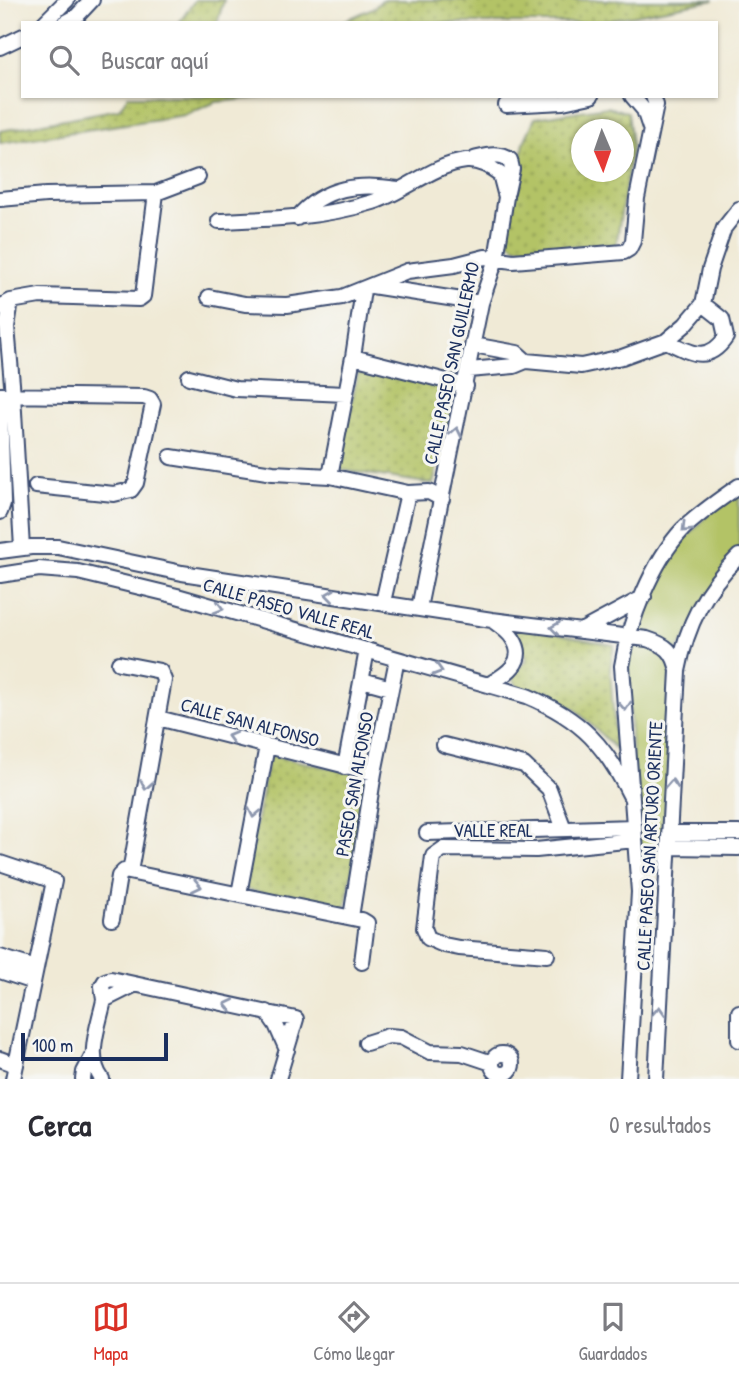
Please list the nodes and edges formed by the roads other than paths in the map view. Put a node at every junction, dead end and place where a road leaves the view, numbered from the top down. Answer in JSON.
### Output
{"nodes":[{"id":1,"x":67,"y":0,"type":"edge"},
{"id":2,"x":92,"y":0,"type":"edge"},
{"id":3,"x":46,"y":21,"type":"edge"},
{"id":4,"x":69,"y":21,"type":"edge"},
{"id":5,"x":21,"y":37,"type":"edge"},
{"id":6,"x":0,"y":47,"type":"edge"},
{"id":7,"x":582,"y":98,"type":"edge"},
{"id":8,"x":634,"y":98,"type":"edge"},
{"id":9,"x":654,"y":98,"type":"edge"},
{"id":10,"x":506,"y":105,"type":"dead end"},
{"id":11,"x":651,"y":131,"type":"junction"},
{"id":12,"x":468,"y":161,"type":"junction"},
{"id":13,"x":198,"y":177,"type":"dead end"},
{"id":14,"x":156,"y":194,"type":"junction"},
{"id":15,"x":506,"y":197,"type":"junction"},
{"id":16,"x":0,"y":199,"type":"edge"},
{"id":17,"x":739,"y":209,"type":"edge"},
{"id":18,"x":219,"y":221,"type":"dead end"},
{"id":19,"x":496,"y":259,"type":"junction"},
{"id":20,"x":367,"y":288,"type":"junction"},
{"id":21,"x":209,"y":297,"type":"dead end"},
{"id":22,"x":342,"y":297,"type":"junction"},
{"id":23,"x":481,"y":303,"type":"junction"},
{"id":24,"x":6,"y":304,"type":"edge"},
{"id":25,"x":702,"y":304,"type":"junction"},
{"id":26,"x":359,"y":317,"type":"junction"},
{"id":27,"x":4,"y":323,"type":"edge"},
{"id":28,"x":666,"y":341,"type":"junction"},
{"id":29,"x":473,"y":345,"type":"junction"},
{"id":30,"x":353,"y":357,"type":"junction"},
{"id":31,"x":526,"y":361,"type":"junction"},
{"id":32,"x":469,"y":370,"type":"junction"},
{"id":33,"x":189,"y":377,"type":"dead end"},
{"id":34,"x":466,"y":386,"type":"junction"},
{"id":35,"x":345,"y":394,"type":"junction"},
{"id":36,"x":7,"y":395,"type":"edge"},
{"id":37,"x":0,"y":404,"type":"edge"},
{"id":38,"x":17,"y":456,"type":"junction"},
{"id":39,"x":171,"y":457,"type":"dead end"},
{"id":40,"x":1,"y":467,"type":"edge"},
{"id":41,"x":330,"y":476,"type":"junction"},
{"id":42,"x":36,"y":486,"type":"dead end"},
{"id":43,"x":739,"y":486,"type":"edge"},
{"id":44,"x":408,"y":493,"type":"junction"},
{"id":45,"x":442,"y":499,"type":"junction"},
{"id":46,"x":0,"y":512,"type":"edge"},
{"id":47,"x":22,"y":548,"type":"junction"},
{"id":48,"x":0,"y":551,"type":"edge"},
{"id":49,"x":82,"y":551,"type":"junction"},
{"id":50,"x":739,"y":556,"type":"edge"},
{"id":51,"x":128,"y":561,"type":"junction"},
{"id":52,"x":78,"y":572,"type":"junction"},
{"id":53,"x":182,"y":573,"type":"junction"},
{"id":54,"x":0,"y":575,"type":"edge"},
{"id":55,"x":124,"y":583,"type":"junction"},
{"id":56,"x":177,"y":596,"type":"junction"},
{"id":57,"x":643,"y":597,"type":"junction"},
{"id":58,"x":383,"y":603,"type":"junction"},
{"id":59,"x":419,"y":608,"type":"junction"},
{"id":60,"x":492,"y":620,"type":"junction"},
{"id":61,"x":581,"y":632,"type":"junction"},
{"id":62,"x":626,"y":638,"type":"junction"},
{"id":63,"x":367,"y":650,"type":"junction"},
{"id":64,"x":397,"y":659,"type":"junction"},
{"id":65,"x":119,"y":663,"type":"dead end"},
{"id":66,"x":678,"y":671,"type":"junction"},
{"id":67,"x":362,"y":680,"type":"junction"},
{"id":68,"x":488,"y":685,"type":"junction"},
{"id":69,"x":391,"y":688,"type":"junction"},
{"id":70,"x":158,"y":718,"type":"junction"},
{"id":71,"x":444,"y":745,"type":"dead end"},
{"id":72,"x":267,"y":746,"type":"junction"},
{"id":73,"x":345,"y":767,"type":"junction"},
{"id":74,"x":374,"y":773,"type":"junction"},
{"id":75,"x":632,"y":799,"type":"junction"},
{"id":76,"x":564,"y":829,"type":"junction"},
{"id":77,"x":427,"y":833,"type":"dead end"},
{"id":78,"x":635,"y":834,"type":"junction"},
{"id":79,"x":669,"y":840,"type":"junction"},
{"id":80,"x":735,"y":840,"type":"edge"},
{"id":81,"x":0,"y":863,"type":"edge"},
{"id":82,"x":130,"y":872,"type":"junction"},
{"id":83,"x":239,"y":894,"type":"junction"},
{"id":84,"x":638,"y":911,"type":"junction"},
{"id":85,"x":664,"y":912,"type":"junction"},
{"id":86,"x":351,"y":917,"type":"junction"},
{"id":87,"x":111,"y":919,"type":"dead end"},
{"id":88,"x":547,"y":955,"type":"dead end"},
{"id":89,"x":0,"y":957,"type":"edge"},
{"id":90,"x":362,"y":962,"type":"dead end"},
{"id":91,"x":0,"y":971,"type":"edge"},
{"id":92,"x":35,"y":975,"type":"junction"},
{"id":93,"x":739,"y":1012,"type":"edge"},
{"id":94,"x":267,"y":1013,"type":"junction"},
{"id":95,"x":739,"y":1040,"type":"edge"},
{"id":96,"x":366,"y":1043,"type":"dead end"},
{"id":97,"x":287,"y":1050,"type":"junction"},
{"id":98,"x":93,"y":1055,"type":"junction"},
{"id":99,"x":0,"y":1059,"type":"edge"},
{"id":100,"x":15,"y":1072,"type":"edge"},
{"id":101,"x":498,"y":1072,"type":"edge"},
{"id":102,"x":83,"y":1079,"type":"edge"},
{"id":103,"x":102,"y":1079,"type":"edge"},
{"id":104,"x":278,"y":1079,"type":"edge"},
{"id":105,"x":628,"y":1079,"type":"edge"},
{"id":106,"x":656,"y":1079,"type":"edge"}],
"edges":[{"from":1,"to":3,"type":"street"},
{"from":2,"to":4,"type":"street"},
{"from":5,"to":6,"type":"street"},
{"from":7,"to":10,"type":"street"},
{"from":8,"to":11,"type":"street"},
{"from":9,"to":11,"type":"street"},
{"from":11,"to":19,"type":"street"},
{"from":12,"to":15,"type":"street"},
{"from":12,"to":15,"type":"street"},
{"from":12,"to":18,"type":"street"},
{"from":13,"to":14,"type":"street"},
{"from":14,"to":16,"type":"street"},
{"from":14,"to":24,"type":"street"},
{"from":15,"to":19,"type":"street"},
{"from":17,"to":25,"type":"street"},
{"from":19,"to":20,"type":"street","name":"CALLE PASEO SAN GUILLERMO"},
{"from":19,"to":23,"type":"street","name":"CALLE PASEO SAN GUILLERMO"},
{"from":20,"to":22,"type":"street","name":"CALLE PASEO SAN GUILLERMO"},
{"from":20,"to":23,"type":"street"},
{"from":20,"to":26,"type":"street"},
{"from":21,"to":22,"type":"street","name":"CALLE PASEO SAN GUILLERMO"},
{"from":22,"to":26,"type":"street"},
{"from":23,"to":29,"type":"street","name":"CALLE PASEO SAN GUILLERMO"},
{"from":24,"to":27,"type":"street"},
{"from":25,"to":28,"type":"street"},
{"from":25,"to":28,"type":"street"},
{"from":26,"to":30,"type":"street"},
{"from":27,"to":36,"type":"street"},
{"from":28,"to":31,"type":"street"},
{"from":29,"to":31,"type":"street"},
{"from":29,"to":32,"type":"street","name":"CALLE PASEO SAN GUILLERMO"},
{"from":30,"to":34,"type":"street"},
{"from":30,"to":35,"type":"street"},
{"from":31,"to":32,"type":"street"},
{"from":32,"to":34,"type":"street","name":"CALLE PASEO SAN GUILLERMO"},
{"from":33,"to":35,"type":"street"},
{"from":45,"to":34,"type":"street","name":"CALLE PASEO SAN GUILLERMO","one_way":true},
{"from":35,"to":41,"type":"street"},
{"from":36,"to":38,"type":"street"},
{"from":36,"to":42,"type":"street"},
{"from":37,"to":40,"type":"street"},
{"from":38,"to":40,"type":"street"},
{"from":38,"to":47,"type":"street"},
{"from":39,"to":41,"type":"street"},
{"from":40,"to":46,"type":"street"},
{"from":41,"to":44,"type":"street"},
{"from":43,"to":57,"type":"street","name":"CALLE PASEO SAN ARTURO ORIENTE","one_way":true},
{"from":44,"to":45,"type":"street"},
{"from":44,"to":58,"type":"street"},
{"from":45,"to":59,"type":"street","name":"CALLE PASEO SAN GUILLERMO"},
{"from":47,"to":48,"type":"street","name":"CALLE PASEO VALLE REAL"},
{"from":47,"to":49,"type":"street","name":"CALLE PASEO VALLE REAL"},
{"from":49,"to":51,"type":"street","name":"CALLE PASEO VALLE REAL"},
{"from":49,"to":52,"type":"street"},
{"from":50,"to":66,"type":"street","name":"CALLE PASEO SAN ARTURO ORIENTE"},
{"from":51,"to":53,"type":"street","name":"CALLE PASEO VALLE REAL"},
{"from":51,"to":55,"type":"street"},
{"from":52,"to":54,"type":"street","name":"CALLE PASEO VALLE REAL"},
{"from":52,"to":55,"type":"street","name":"CALLE PASEO VALLE REAL"},
{"from":53,"to":56,"type":"street"},
{"from":58,"to":53,"type":"street","name":"CALLE PASEO VALLE REAL","one_way":true},
{"from":55,"to":56,"type":"street","name":"CALLE PASEO VALLE REAL"},
{"from":56,"to":63,"type":"street","name":"CALLE PASEO VALLE REAL","one_way":true},
{"from":57,"to":61,"type":"street"},
{"from":57,"to":62,"type":"street","name":"CALLE PASEO SAN ARTURO ORIENTE"},
{"from":58,"to":59,"type":"street","name":"CALLE PASEO VALLE REAL"},
{"from":59,"to":60,"type":"street","name":"CALLE PASEO VALLE REAL"},
{"from":61,"to":60,"type":"street","name":"CALLE PASEO VALLE REAL","one_way":true},
{"from":60,"to":68,"type":"street"},
{"from":61,"to":62,"type":"street","name":"CALLE PASEO VALLE REAL"},
{"from":62,"to":66,"type":"street","name":"CALLE PASEO VALLE REAL"},
{"from":62,"to":75,"type":"street","name":"CALLE PASEO SAN ARTURO ORIENTE","one_way":true},
{"from":63,"to":64,"type":"street","name":"CALLE PASEO VALLE REAL"},
{"from":63,"to":67,"type":"street"},
{"from":64,"to":68,"type":"street","name":"CALLE PASEO VALLE REAL","one_way":true},
{"from":64,"to":69,"type":"street","name":"PASEO SAN ALFONSO"},
{"from":65,"to":70,"type":"street","name":"CALLE SAN ALFONSO"},
{"from":79,"to":66,"type":"street","name":"CALLE PASEO SAN ARTURO ORIENTE","one_way":true},
{"from":67,"to":69,"type":"street"},
{"from":67,"to":73,"type":"street"},
{"from":68,"to":75,"type":"street","name":"CALLE PASEO VALLE REAL"},
{"from":69,"to":74,"type":"street","name":"PASEO SAN ALFONSO"},
{"from":72,"to":70,"type":"street","name":"CALLE SAN ALFONSO","one_way":true},
{"from":70,"to":82,"type":"street","name":"CALLE SAN ALFONSO","one_way":true},
{"from":71,"to":76,"type":"street"},
{"from":72,"to":73,"type":"street","name":"CALLE SAN ALFONSO"},
{"from":72,"to":83,"type":"street","one_way":true},
{"from":73,"to":74,"type":"street","name":"CALLE SAN ALFONSO"},
{"from":74,"to":86,"type":"street","name":"PASEO SAN ALFONSO"},
{"from":75,"to":78,"type":"street","name":"CALLE PASEO SAN ARTURO ORIENTE"},
{"from":76,"to":77,"type":"street"},
{"from":76,"to":78,"type":"street"},
{"from":78,"to":84,"type":"street","name":"CALLE PASEO SAN ARTURO ORIENTE"},
{"from":78,"to":88,"type":"street","name":"VALLE REAL"},
{"from":79,"to":80,"type":"street"},
{"from":79,"to":85,"type":"street","name":"CALLE PASEO SAN ARTURO ORIENTE"},
{"from":81,"to":92,"type":"street"},
{"from":82,"to":83,"type":"street","one_way":true},
{"from":82,"to":87,"type":"street","name":"CALLE SAN ALFONSO"},
{"from":83,"to":86,"type":"street"},
{"from":84,"to":85,"type":"street"},
{"from":84,"to":105,"type":"street","name":"CALLE PASEO SAN ARTURO ORIENTE"},
{"from":106,"to":85,"type":"street","name":"CALLE PASEO SAN ARTURO ORIENTE","one_way":true},
{"from":86,"to":90,"type":"street"},
{"from":89,"to":92,"type":"street"},
{"from":91,"to":92,"type":"street"},
{"from":92,"to":100,"type":"street"},
{"from":93,"to":95,"type":"street"},
{"from":94,"to":97,"type":"street"},
{"from":94,"to":97,"type":"street"},
{"from":94,"to":98,"type":"street","one_way":true},
{"from":96,"to":101,"type":"street"},
{"from":97,"to":104,"type":"street"},
{"from":98,"to":102,"type":"street"},
{"from":98,"to":103,"type":"street"},
{"from":99,"to":100,"type":"street"}]}
